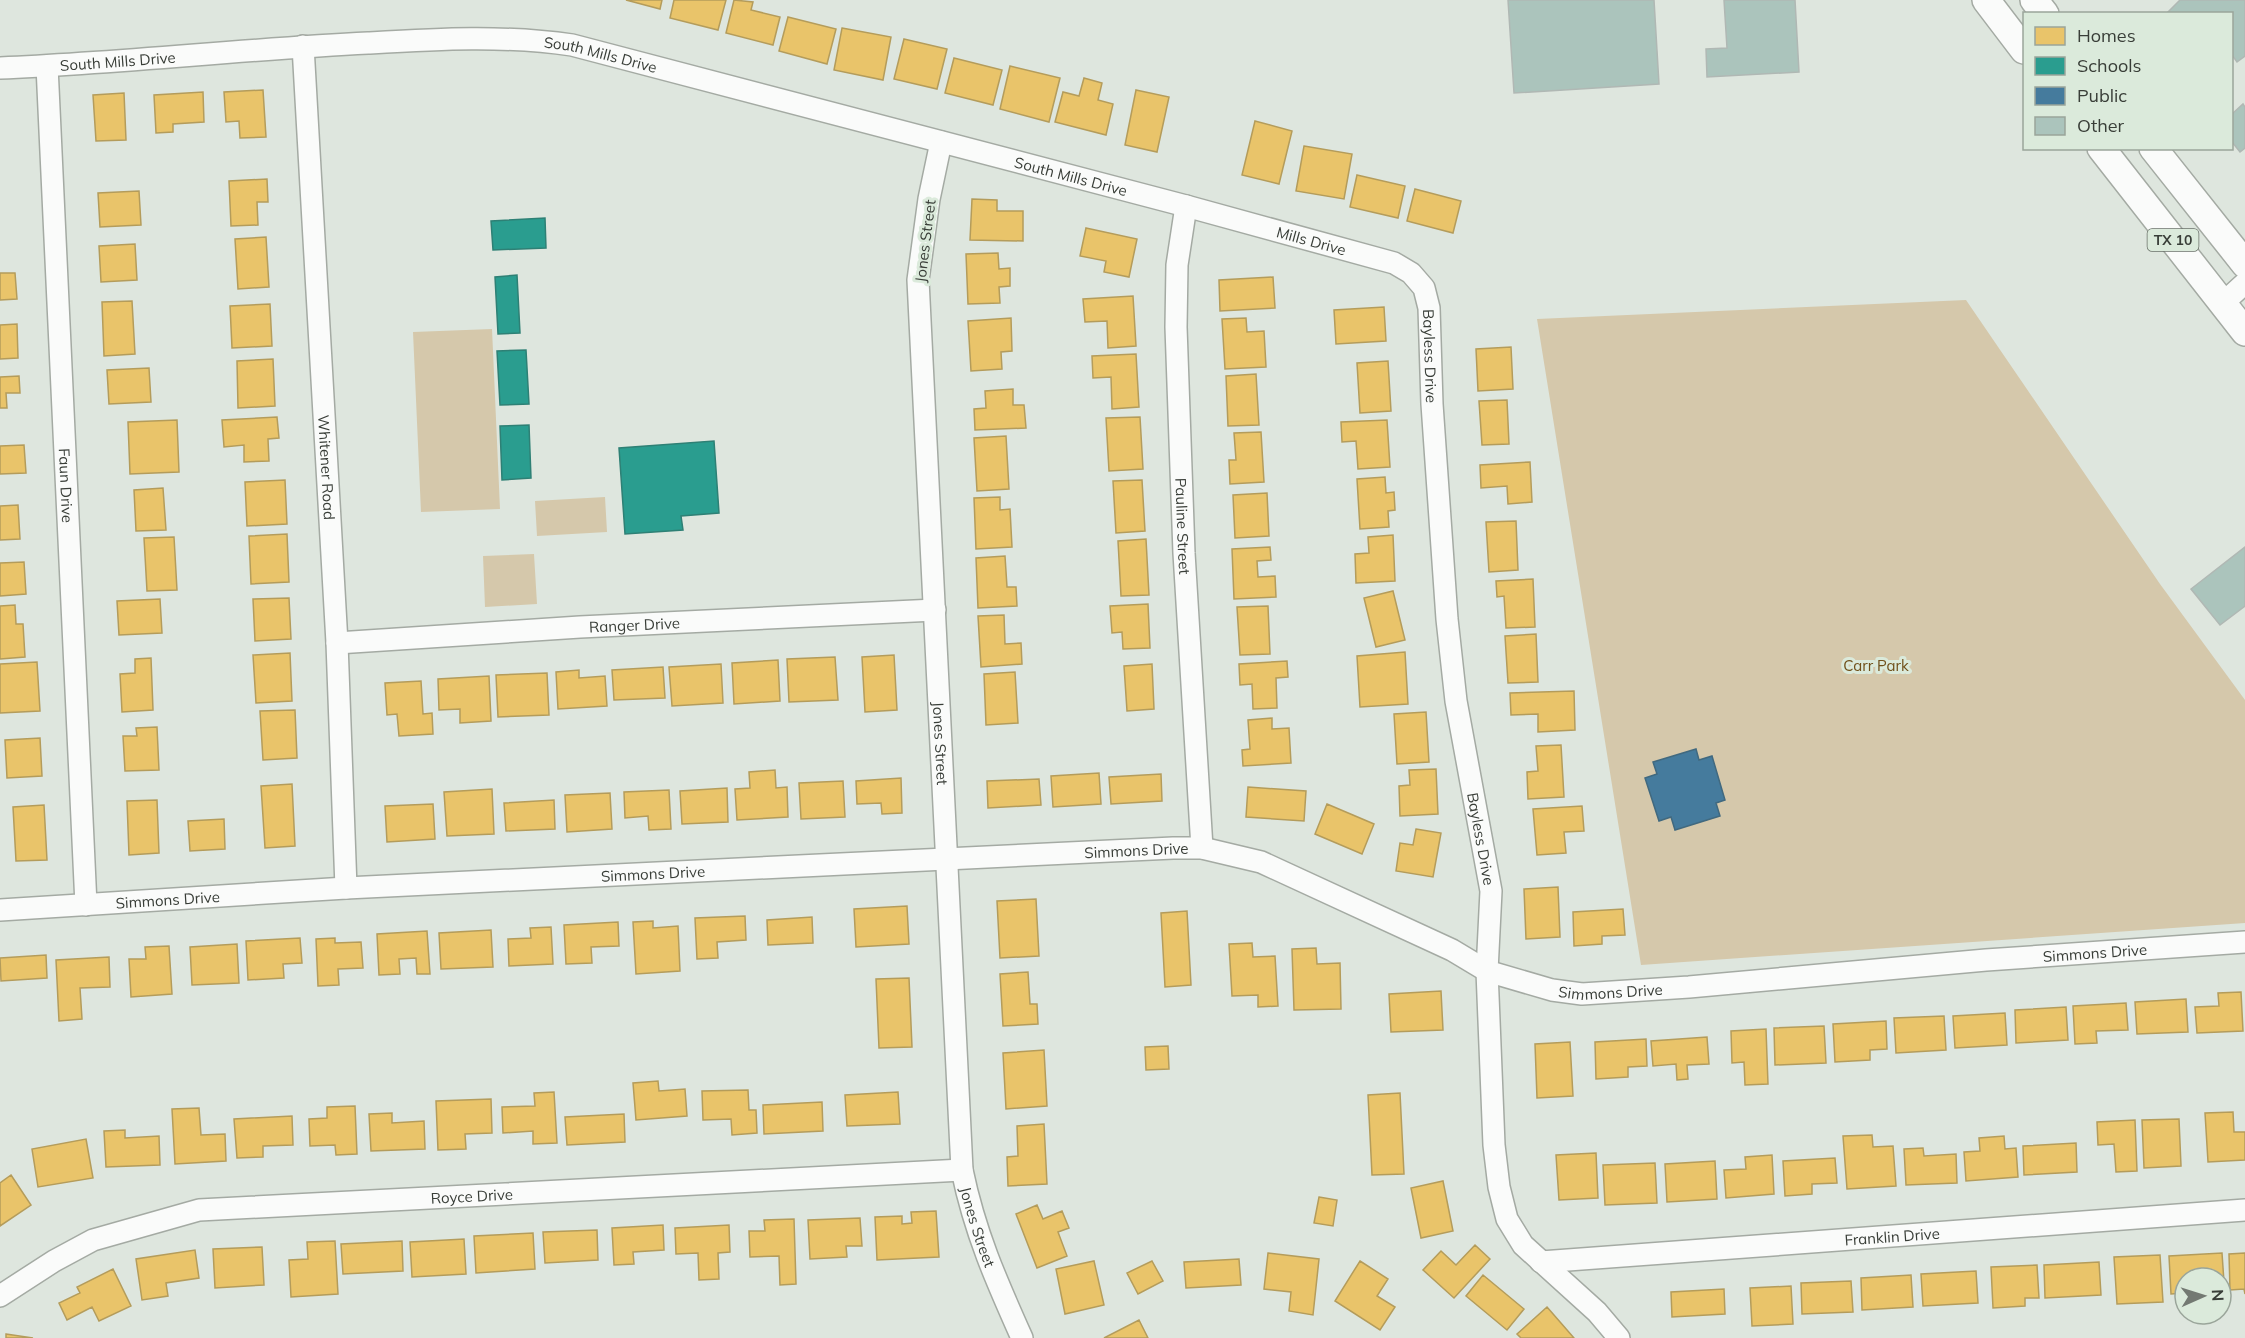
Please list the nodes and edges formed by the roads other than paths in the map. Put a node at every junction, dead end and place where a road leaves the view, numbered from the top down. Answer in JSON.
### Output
{"nodes":[{"id":1,"x":1986,"y":0,"type":"edge"},
{"id":2,"x":2034,"y":0,"type":"edge"},
{"id":3,"x":2043,"y":12,"type":"edge"},
{"id":4,"x":303,"y":46,"type":"junction"},
{"id":5,"x":2023,"y":47,"type":"edge"},
{"id":6,"x":47,"y":66,"type":"junction"},
{"id":7,"x":0,"y":68,"type":"edge"},
{"id":8,"x":942,"y":142,"type":"junction"},
{"id":9,"x":2103,"y":150,"type":"edge"},
{"id":10,"x":2155,"y":150,"type":"edge"},
{"id":11,"x":1186,"y":206,"type":"junction"},
{"id":12,"x":2245,"y":264,"type":"edge"},
{"id":13,"x":2245,"y":283,"type":"edge"},
{"id":14,"x":1425,"y":293,"type":"joint"},
{"id":15,"x":2223,"y":304,"type":"junction"},
{"id":16,"x":2245,"y":332,"type":"edge"},
{"id":17,"x":934,"y":610,"type":"junction"},
{"id":18,"x":337,"y":643,"type":"junction"},
{"id":19,"x":1202,"y":848,"type":"junction"},
{"id":20,"x":948,"y":861,"type":"junction"},
{"id":21,"x":346,"y":888,"type":"junction"},
{"id":22,"x":86,"y":905,"type":"junction"},
{"id":23,"x":0,"y":910,"type":"edge"},
{"id":24,"x":2245,"y":942,"type":"edge"},
{"id":25,"x":1487,"y":971,"type":"junction"},
{"id":26,"x":962,"y":1170,"type":"junction"},
{"id":27,"x":2245,"y":1210,"type":"edge"},
{"id":28,"x":1541,"y":1262,"type":"junction"},
{"id":29,"x":0,"y":1296,"type":"edge"},
{"id":30,"x":1022,"y":1338,"type":"edge"},
{"id":31,"x":1619,"y":1338,"type":"edge"}],
"edges":[{"from":1,"to":5,"type":"main road"},
{"from":2,"to":3,"type":"main road"},
{"from":4,"to":6,"type":"street","name":"South Mills Drive"},
{"from":4,"to":8,"type":"street","name":"South Mills Drive"},
{"from":4,"to":18,"type":"street","name":"Whitener Road"},
{"from":6,"to":7,"type":"street","name":"South Mills Drive"},
{"from":6,"to":22,"type":"street","name":"Faun Drive"},
{"from":8,"to":11,"type":"street","name":"South Mills Drive"},
{"from":8,"to":17,"type":"street","name":"Jones Street"},
{"from":9,"to":15,"type":"main road","number":"TX 10"},
{"from":10,"to":12,"type":"main road","number":"TX 10"},
{"from":11,"to":14,"type":"street","name":"Mills Drive"},
{"from":11,"to":19,"type":"street","name":"Pauline Street"},
{"from":13,"to":15,"type":"street"},
{"from":14,"to":25,"type":"street","name":"Bayless Drive"},
{"from":15,"to":16,"type":"main road","number":"TX 10"},
{"from":17,"to":18,"type":"street","name":"Ranger Drive"},
{"from":17,"to":20,"type":"street","name":"Jones Street"},
{"from":18,"to":21,"type":"street","name":"Whitener Road"},
{"from":19,"to":20,"type":"street","name":"Simmons Drive"},
{"from":19,"to":25,"type":"street","name":"Simmons Drive"},
{"from":20,"to":21,"type":"street","name":"Simmons Drive"},
{"from":20,"to":26,"type":"street","name":"Jones Street"},
{"from":21,"to":22,"type":"street","name":"Simmons Drive"},
{"from":22,"to":23,"type":"street","name":"Simmons Drive"},
{"from":24,"to":25,"type":"street","name":"Simmons Drive"},
{"from":25,"to":28,"type":"street","name":"Bayless Drive"},
{"from":26,"to":29,"type":"street","name":"Royce Drive"},
{"from":26,"to":30,"type":"street","name":"Jones Street"},
{"from":27,"to":28,"type":"street","name":"Franklin Drive"},
{"from":28,"to":31,"type":"street","name":"Bayless Drive"}]}
